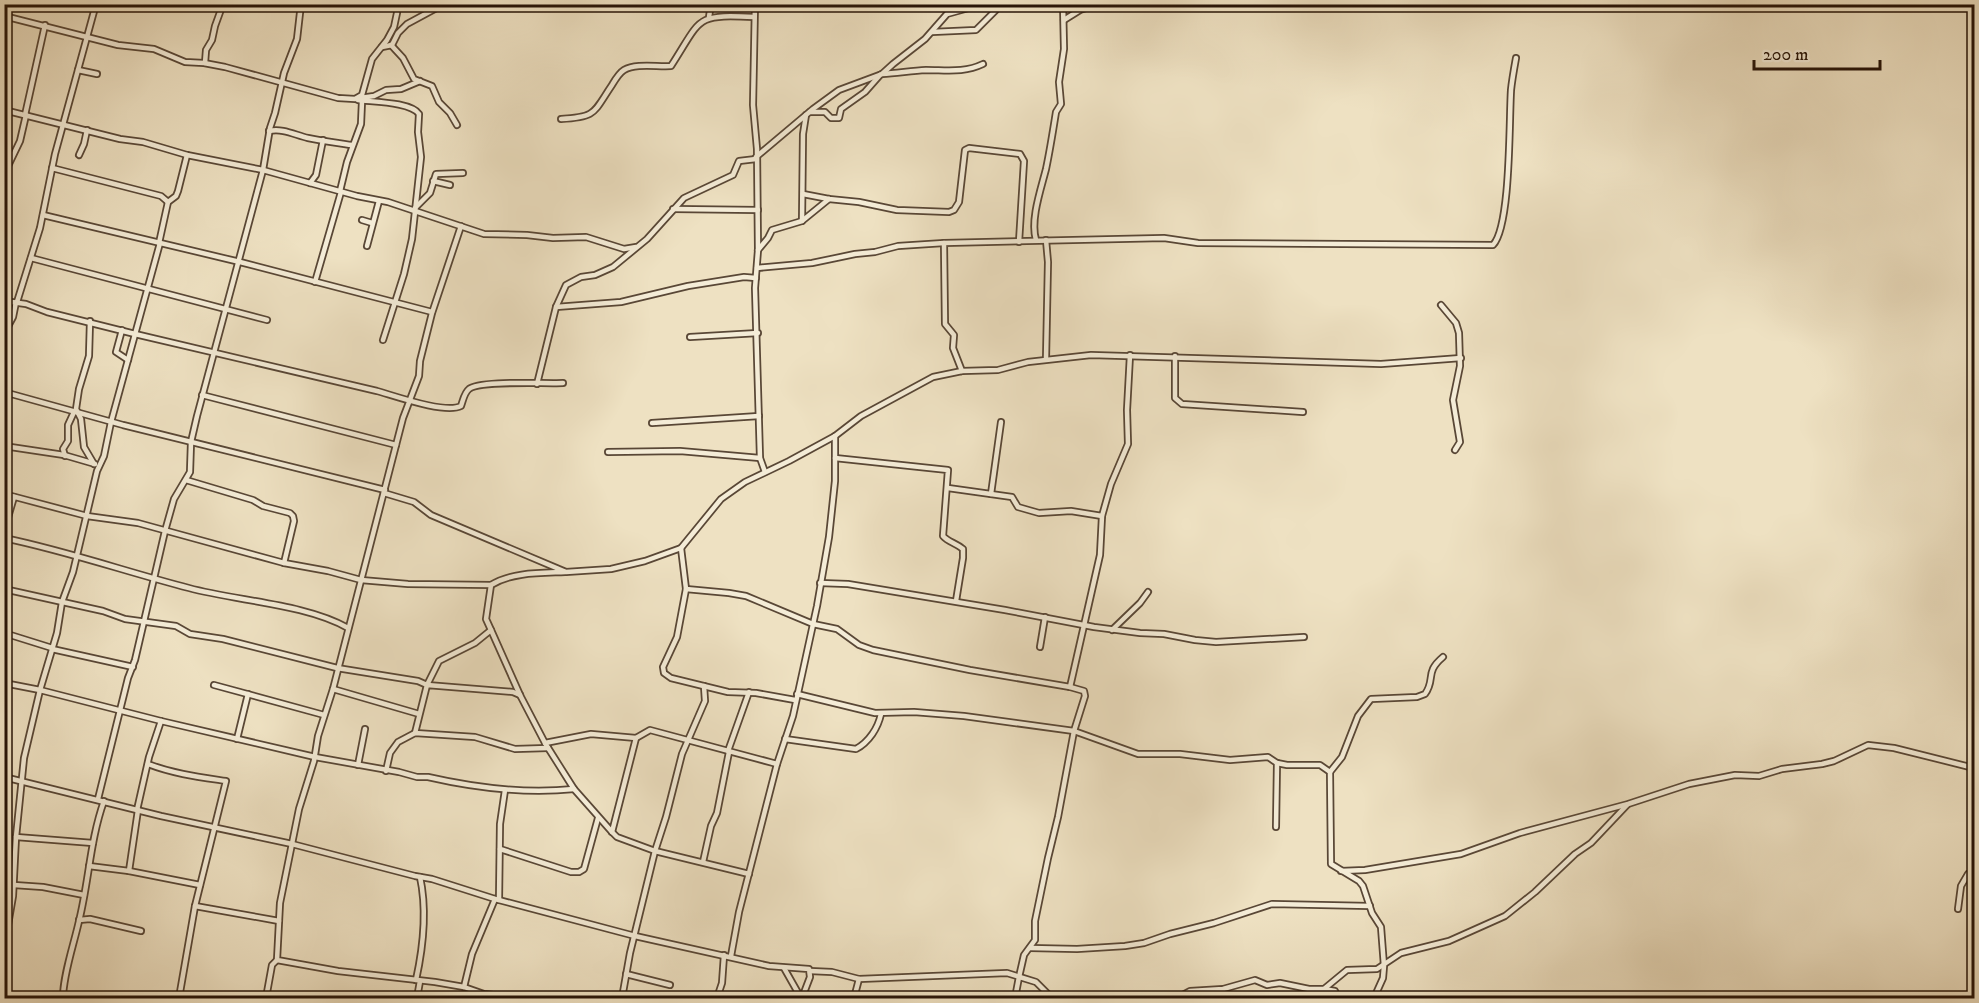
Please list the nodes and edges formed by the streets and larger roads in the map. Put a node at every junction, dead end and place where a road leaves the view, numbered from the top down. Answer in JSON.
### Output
{"nodes":[{"id":1,"x":96,"y":4,"type":"edge"},
{"id":2,"x":161,"y":4,"type":"edge"},
{"id":3,"x":180,"y":4,"type":"edge"},
{"id":4,"x":222,"y":4,"type":"edge"},
{"id":5,"x":301,"y":4,"type":"edge"},
{"id":6,"x":397,"y":4,"type":"edge"},
{"id":7,"x":444,"y":4,"type":"edge"},
{"id":8,"x":711,"y":4,"type":"edge"},
{"id":9,"x":755,"y":4,"type":"edge"},
{"id":10,"x":982,"y":4,"type":"edge"},
{"id":11,"x":998,"y":4,"type":"edge"},
{"id":12,"x":1063,"y":4,"type":"edge"},
{"id":13,"x":1099,"y":4,"type":"edge"},
{"id":14,"x":7,"y":16,"type":"edge"},
{"id":15,"x":709,"y":17,"type":"junction"},
{"id":16,"x":754,"y":17,"type":"junction"},
{"id":17,"x":1064,"y":20,"type":"junction"},
{"id":18,"x":45,"y":25,"type":"junction"},
{"id":19,"x":932,"y":32,"type":"junction"},
{"id":20,"x":4,"y":33,"type":"edge"},
{"id":21,"x":87,"y":36,"type":"junction"},
{"id":22,"x":391,"y":45,"type":"junction"},
{"id":23,"x":381,"y":47,"type":"junction"},
{"id":24,"x":1516,"y":58,"type":"dead end"},
{"id":25,"x":205,"y":63,"type":"junction"},
{"id":26,"x":983,"y":64,"type":"dead end"},
{"id":27,"x":78,"y":70,"type":"junction"},
{"id":28,"x":97,"y":74,"type":"dead end"},
{"id":29,"x":881,"y":75,"type":"junction"},
{"id":30,"x":420,"y":81,"type":"junction"},
{"id":31,"x":282,"y":82,"type":"junction"},
{"id":32,"x":359,"y":99,"type":"junction"},
{"id":33,"x":4,"y":110,"type":"edge"},
{"id":34,"x":808,"y":113,"type":"junction"},
{"id":35,"x":26,"y":115,"type":"junction"},
{"id":36,"x":561,"y":119,"type":"dead end"},
{"id":37,"x":63,"y":123,"type":"junction"},
{"id":38,"x":457,"y":125,"type":"dead end"},
{"id":39,"x":87,"y":130,"type":"junction"},
{"id":40,"x":269,"y":131,"type":"junction"},
{"id":41,"x":323,"y":140,"type":"junction"},
{"id":42,"x":352,"y":145,"type":"junction"},
{"id":43,"x":79,"y":155,"type":"dead end"},
{"id":44,"x":187,"y":155,"type":"junction"},
{"id":45,"x":756,"y":158,"type":"junction"},
{"id":46,"x":52,"y":168,"type":"junction"},
{"id":47,"x":263,"y":170,"type":"junction"},
{"id":48,"x":463,"y":173,"type":"dead end"},
{"id":49,"x":4,"y":180,"type":"edge"},
{"id":50,"x":433,"y":181,"type":"junction"},
{"id":51,"x":310,"y":183,"type":"junction"},
{"id":52,"x":450,"y":185,"type":"dead end"},
{"id":53,"x":340,"y":191,"type":"junction"},
{"id":54,"x":803,"y":194,"type":"junction"},
{"id":55,"x":829,"y":199,"type":"junction"},
{"id":56,"x":379,"y":201,"type":"junction"},
{"id":57,"x":168,"y":202,"type":"junction"},
{"id":58,"x":673,"y":209,"type":"junction"},
{"id":59,"x":415,"y":210,"type":"junction"},
{"id":60,"x":758,"y":210,"type":"junction"},
{"id":61,"x":43,"y":215,"type":"junction"},
{"id":62,"x":362,"y":220,"type":"dead end"},
{"id":63,"x":802,"y":221,"type":"junction"},
{"id":64,"x":372,"y":223,"type":"junction"},
{"id":65,"x":461,"y":226,"type":"junction"},
{"id":66,"x":1036,"y":240,"type":"junction"},
{"id":67,"x":1046,"y":240,"type":"junction"},
{"id":68,"x":1019,"y":242,"type":"junction"},
{"id":69,"x":159,"y":243,"type":"junction"},
{"id":70,"x":944,"y":243,"type":"junction"},
{"id":71,"x":367,"y":246,"type":"dead end"},
{"id":72,"x":636,"y":247,"type":"junction"},
{"id":73,"x":758,"y":250,"type":"junction"},
{"id":74,"x":31,"y":258,"type":"junction"},
{"id":75,"x":240,"y":262,"type":"junction"},
{"id":76,"x":757,"y":268,"type":"junction"},
{"id":77,"x":756,"y":278,"type":"junction"},
{"id":78,"x":315,"y":282,"type":"junction"},
{"id":79,"x":147,"y":288,"type":"junction"},
{"id":80,"x":4,"y":301,"type":"edge"},
{"id":81,"x":16,"y":302,"type":"junction"},
{"id":82,"x":395,"y":302,"type":"junction"},
{"id":83,"x":1441,"y":305,"type":"dead end"},
{"id":84,"x":556,"y":307,"type":"junction"},
{"id":85,"x":226,"y":309,"type":"junction"},
{"id":86,"x":432,"y":312,"type":"junction"},
{"id":87,"x":267,"y":320,"type":"dead end"},
{"id":88,"x":90,"y":321,"type":"junction"},
{"id":89,"x":122,"y":330,"type":"junction"},
{"id":90,"x":758,"y":333,"type":"junction"},
{"id":91,"x":135,"y":334,"type":"junction"},
{"id":92,"x":690,"y":337,"type":"dead end"},
{"id":93,"x":383,"y":340,"type":"dead end"},
{"id":94,"x":215,"y":352,"type":"junction"},
{"id":95,"x":4,"y":353,"type":"edge"},
{"id":96,"x":1130,"y":356,"type":"junction"},
{"id":97,"x":1175,"y":356,"type":"junction"},
{"id":98,"x":1461,"y":358,"type":"junction"},
{"id":99,"x":128,"y":360,"type":"junction"},
{"id":100,"x":1046,"y":360,"type":"junction"},
{"id":101,"x":962,"y":371,"type":"junction"},
{"id":102,"x":537,"y":384,"type":"junction"},
{"id":103,"x":563,"y":384,"type":"dead end"},
{"id":104,"x":4,"y":392,"type":"edge"},
{"id":105,"x":202,"y":395,"type":"junction"},
{"id":106,"x":409,"y":401,"type":"junction"},
{"id":107,"x":76,"y":412,"type":"junction"},
{"id":108,"x":1303,"y":412,"type":"dead end"},
{"id":109,"x":759,"y":416,"type":"junction"},
{"id":110,"x":111,"y":422,"type":"junction"},
{"id":111,"x":1001,"y":422,"type":"dead end"},
{"id":112,"x":652,"y":423,"type":"dead end"},
{"id":113,"x":835,"y":436,"type":"junction"},
{"id":114,"x":191,"y":442,"type":"junction"},
{"id":115,"x":396,"y":445,"type":"junction"},
{"id":116,"x":4,"y":446,"type":"edge"},
{"id":117,"x":1455,"y":450,"type":"dead end"},
{"id":118,"x":608,"y":452,"type":"dead end"},
{"id":119,"x":65,"y":456,"type":"junction"},
{"id":120,"x":835,"y":458,"type":"junction"},
{"id":121,"x":760,"y":459,"type":"junction"},
{"id":122,"x":94,"y":464,"type":"junction"},
{"id":123,"x":100,"y":465,"type":"junction"},
{"id":124,"x":765,"y":472,"type":"junction"},
{"id":125,"x":186,"y":480,"type":"junction"},
{"id":126,"x":948,"y":488,"type":"junction"},
{"id":127,"x":384,"y":491,"type":"junction"},
{"id":128,"x":4,"y":494,"type":"edge"},
{"id":129,"x":991,"y":494,"type":"junction"},
{"id":130,"x":14,"y":497,"type":"junction"},
{"id":131,"x":87,"y":516,"type":"junction"},
{"id":132,"x":1102,"y":516,"type":"junction"},
{"id":133,"x":4,"y":531,"type":"edge"},
{"id":134,"x":165,"y":531,"type":"junction"},
{"id":135,"x":4,"y":538,"type":"edge"},
{"id":136,"x":681,"y":548,"type":"junction"},
{"id":137,"x":77,"y":555,"type":"junction"},
{"id":138,"x":284,"y":562,"type":"junction"},
{"id":139,"x":566,"y":572,"type":"junction"},
{"id":140,"x":154,"y":580,"type":"junction"},
{"id":141,"x":361,"y":580,"type":"junction"},
{"id":142,"x":820,"y":583,"type":"junction"},
{"id":143,"x":491,"y":585,"type":"junction"},
{"id":144,"x":4,"y":589,"type":"edge"},
{"id":145,"x":686,"y":589,"type":"junction"},
{"id":146,"x":1148,"y":592,"type":"dead end"},
{"id":147,"x":62,"y":602,"type":"junction"},
{"id":148,"x":956,"y":602,"type":"junction"},
{"id":149,"x":1045,"y":617,"type":"junction"},
{"id":150,"x":143,"y":622,"type":"junction"},
{"id":151,"x":813,"y":624,"type":"junction"},
{"id":152,"x":1083,"y":624,"type":"junction"},
{"id":153,"x":348,"y":628,"type":"junction"},
{"id":154,"x":491,"y":630,"type":"junction"},
{"id":155,"x":1112,"y":630,"type":"junction"},
{"id":156,"x":4,"y":633,"type":"edge"},
{"id":157,"x":1304,"y":637,"type":"dead end"},
{"id":158,"x":1040,"y":647,"type":"dead end"},
{"id":159,"x":52,"y":649,"type":"junction"},
{"id":160,"x":1443,"y":657,"type":"dead end"},
{"id":161,"x":133,"y":667,"type":"junction"},
{"id":162,"x":337,"y":668,"type":"junction"},
{"id":163,"x":4,"y":683,"type":"edge"},
{"id":164,"x":214,"y":685,"type":"dead end"},
{"id":165,"x":427,"y":685,"type":"junction"},
{"id":166,"x":704,"y":686,"type":"junction"},
{"id":167,"x":1070,"y":687,"type":"junction"},
{"id":168,"x":333,"y":689,"type":"junction"},
{"id":169,"x":40,"y":690,"type":"junction"},
{"id":170,"x":748,"y":692,"type":"junction"},
{"id":171,"x":248,"y":694,"type":"junction"},
{"id":172,"x":520,"y":695,"type":"junction"},
{"id":173,"x":796,"y":697,"type":"junction"},
{"id":174,"x":119,"y":710,"type":"junction"},
{"id":175,"x":419,"y":714,"type":"junction"},
{"id":176,"x":881,"y":714,"type":"junction"},
{"id":177,"x":324,"y":715,"type":"junction"},
{"id":178,"x":161,"y":722,"type":"junction"},
{"id":179,"x":365,"y":729,"type":"dead end"},
{"id":180,"x":1074,"y":731,"type":"junction"},
{"id":181,"x":415,"y":733,"type":"junction"},
{"id":182,"x":636,"y":738,"type":"junction"},
{"id":183,"x":237,"y":739,"type":"junction"},
{"id":184,"x":785,"y":739,"type":"junction"},
{"id":185,"x":689,"y":740,"type":"junction"},
{"id":186,"x":544,"y":742,"type":"junction"},
{"id":187,"x":548,"y":748,"type":"junction"},
{"id":188,"x":729,"y":752,"type":"junction"},
{"id":189,"x":315,"y":757,"type":"junction"},
{"id":190,"x":1277,"y":763,"type":"junction"},
{"id":191,"x":148,"y":764,"type":"junction"},
{"id":192,"x":777,"y":764,"type":"junction"},
{"id":193,"x":358,"y":765,"type":"junction"},
{"id":194,"x":1974,"y":768,"type":"edge"},
{"id":195,"x":386,"y":771,"type":"junction"},
{"id":196,"x":1330,"y":772,"type":"junction"},
{"id":197,"x":4,"y":777,"type":"edge"},
{"id":198,"x":21,"y":781,"type":"junction"},
{"id":199,"x":574,"y":789,"type":"junction"},
{"id":200,"x":505,"y":790,"type":"junction"},
{"id":201,"x":98,"y":799,"type":"junction"},
{"id":202,"x":104,"y":801,"type":"junction"},
{"id":203,"x":1628,"y":804,"type":"junction"},
{"id":204,"x":138,"y":810,"type":"junction"},
{"id":205,"x":598,"y":818,"type":"junction"},
{"id":206,"x":1276,"y":827,"type":"dead end"},
{"id":207,"x":215,"y":828,"type":"junction"},
{"id":208,"x":612,"y":832,"type":"junction"},
{"id":209,"x":16,"y":837,"type":"junction"},
{"id":210,"x":93,"y":843,"type":"junction"},
{"id":211,"x":292,"y":844,"type":"junction"},
{"id":212,"x":500,"y":849,"type":"junction"},
{"id":213,"x":656,"y":851,"type":"junction"},
{"id":214,"x":703,"y":862,"type":"junction"},
{"id":215,"x":89,"y":866,"type":"junction"},
{"id":216,"x":129,"y":871,"type":"junction"},
{"id":217,"x":1340,"y":871,"type":"junction"},
{"id":218,"x":749,"y":874,"type":"junction"},
{"id":219,"x":1968,"y":874,"type":"dead end"},
{"id":220,"x":420,"y":877,"type":"junction"},
{"id":221,"x":14,"y":885,"type":"junction"},
{"id":222,"x":200,"y":885,"type":"junction"},
{"id":223,"x":84,"y":895,"type":"junction"},
{"id":224,"x":497,"y":899,"type":"junction"},
{"id":225,"x":195,"y":906,"type":"junction"},
{"id":226,"x":1370,"y":906,"type":"junction"},
{"id":227,"x":1958,"y":909,"type":"dead end"},
{"id":228,"x":80,"y":920,"type":"junction"},
{"id":229,"x":279,"y":921,"type":"junction"},
{"id":230,"x":141,"y":931,"type":"dead end"},
{"id":231,"x":635,"y":936,"type":"junction"},
{"id":232,"x":4,"y":948,"type":"edge"},
{"id":233,"x":1030,"y":948,"type":"junction"},
{"id":234,"x":724,"y":955,"type":"junction"},
{"id":235,"x":731,"y":956,"type":"junction"},
{"id":236,"x":277,"y":960,"type":"junction"},
{"id":237,"x":1384,"y":966,"type":"junction"},
{"id":238,"x":784,"y":968,"type":"junction"},
{"id":239,"x":810,"y":971,"type":"junction"},
{"id":240,"x":626,"y":974,"type":"junction"},
{"id":241,"x":1019,"y":977,"type":"junction"},
{"id":242,"x":859,"y":979,"type":"junction"},
{"id":243,"x":418,"y":980,"type":"junction"},
{"id":244,"x":670,"y":985,"type":"dead end"},
{"id":245,"x":464,"y":987,"type":"junction"},
{"id":246,"x":1324,"y":988,"type":"junction"},
{"id":247,"x":521,"y":998,"type":"edge"},
{"id":248,"x":63,"y":999,"type":"edge"},
{"id":249,"x":179,"y":999,"type":"edge"},
{"id":250,"x":266,"y":999,"type":"edge"},
{"id":251,"x":417,"y":999,"type":"edge"},
{"id":252,"x":622,"y":999,"type":"edge"},
{"id":253,"x":717,"y":999,"type":"edge"},
{"id":254,"x":801,"y":999,"type":"edge"},
{"id":255,"x":854,"y":999,"type":"edge"},
{"id":256,"x":1015,"y":999,"type":"edge"},
{"id":257,"x":1052,"y":999,"type":"edge"},
{"id":258,"x":1177,"y":999,"type":"edge"},
{"id":259,"x":1338,"y":999,"type":"edge"},
{"id":260,"x":1374,"y":999,"type":"edge"}],
"edges":[{"from":1,"to":21,"type":"street"},
{"from":2,"to":3,"type":"street"},
{"from":4,"to":25,"type":"street"},
{"from":5,"to":31,"type":"street"},
{"from":6,"to":23,"type":"street"},
{"from":7,"to":22,"type":"street"},
{"from":8,"to":15,"type":"street"},
{"from":9,"to":16,"type":"street"},
{"from":10,"to":19,"type":"street"},
{"from":11,"to":19,"type":"street"},
{"from":12,"to":17,"type":"street"},
{"from":13,"to":17,"type":"street"},
{"from":14,"to":18,"type":"street"},
{"from":14,"to":20,"type":"street"},
{"from":15,"to":16,"type":"street"},
{"from":15,"to":36,"type":"street"},
{"from":16,"to":45,"type":"street"},
{"from":17,"to":66,"type":"street"},
{"from":18,"to":21,"type":"street"},
{"from":18,"to":35,"type":"street"},
{"from":19,"to":29,"type":"street"},
{"from":21,"to":25,"type":"street"},
{"from":21,"to":27,"type":"street"},
{"from":22,"to":23,"type":"street"},
{"from":22,"to":30,"type":"street"},
{"from":23,"to":32,"type":"street"},
{"from":24,"to":67,"type":"street"},
{"from":25,"to":31,"type":"street"},
{"from":26,"to":29,"type":"street"},
{"from":27,"to":28,"type":"street"},
{"from":27,"to":37,"type":"street"},
{"from":29,"to":34,"type":"street"},
{"from":29,"to":34,"type":"street"},
{"from":30,"to":32,"type":"street"},
{"from":30,"to":38,"type":"street"},
{"from":31,"to":32,"type":"street"},
{"from":31,"to":40,"type":"street"},
{"from":32,"to":42,"type":"street"},
{"from":32,"to":59,"type":"street"},
{"from":33,"to":35,"type":"street"},
{"from":34,"to":45,"type":"street"},
{"from":34,"to":54,"type":"street"},
{"from":35,"to":37,"type":"street"},
{"from":35,"to":49,"type":"street"},
{"from":37,"to":39,"type":"street"},
{"from":37,"to":46,"type":"street"},
{"from":39,"to":43,"type":"street"},
{"from":39,"to":44,"type":"street"},
{"from":40,"to":41,"type":"street"},
{"from":40,"to":47,"type":"street"},
{"from":41,"to":42,"type":"street"},
{"from":41,"to":51,"type":"street"},
{"from":42,"to":53,"type":"street"},
{"from":44,"to":47,"type":"street"},
{"from":44,"to":57,"type":"street"},
{"from":45,"to":58,"type":"street"},
{"from":45,"to":60,"type":"street"},
{"from":46,"to":57,"type":"street"},
{"from":46,"to":61,"type":"street"},
{"from":47,"to":51,"type":"street"},
{"from":47,"to":75,"type":"street"},
{"from":48,"to":50,"type":"street"},
{"from":50,"to":52,"type":"street"},
{"from":50,"to":59,"type":"street"},
{"from":51,"to":53,"type":"street"},
{"from":53,"to":56,"type":"street"},
{"from":53,"to":78,"type":"street"},
{"from":54,"to":55,"type":"street"},
{"from":54,"to":63,"type":"street"},
{"from":55,"to":63,"type":"street"},
{"from":55,"to":68,"type":"street"},
{"from":56,"to":59,"type":"street"},
{"from":56,"to":64,"type":"street"},
{"from":57,"to":69,"type":"street"},
{"from":58,"to":60,"type":"street"},
{"from":58,"to":72,"type":"street"},
{"from":59,"to":65,"type":"street"},
{"from":59,"to":82,"type":"street"},
{"from":60,"to":73,"type":"street"},
{"from":61,"to":69,"type":"street"},
{"from":61,"to":74,"type":"street"},
{"from":62,"to":64,"type":"street"},
{"from":63,"to":73,"type":"street"},
{"from":64,"to":71,"type":"street"},
{"from":65,"to":72,"type":"street"},
{"from":65,"to":86,"type":"street"},
{"from":66,"to":67,"type":"street"},
{"from":66,"to":68,"type":"street"},
{"from":67,"to":100,"type":"street"},
{"from":68,"to":70,"type":"street"},
{"from":69,"to":75,"type":"street"},
{"from":69,"to":79,"type":"street"},
{"from":70,"to":76,"type":"street"},
{"from":70,"to":101,"type":"street"},
{"from":72,"to":84,"type":"street"},
{"from":73,"to":76,"type":"street"},
{"from":74,"to":79,"type":"street"},
{"from":74,"to":81,"type":"street"},
{"from":75,"to":78,"type":"street"},
{"from":75,"to":85,"type":"street"},
{"from":76,"to":77,"type":"street"},
{"from":77,"to":84,"type":"street"},
{"from":77,"to":90,"type":"street"},
{"from":78,"to":82,"type":"street"},
{"from":79,"to":85,"type":"street"},
{"from":79,"to":91,"type":"street"},
{"from":80,"to":81,"type":"street"},
{"from":81,"to":88,"type":"street"},
{"from":81,"to":95,"type":"street"},
{"from":82,"to":86,"type":"street"},
{"from":82,"to":93,"type":"street"},
{"from":83,"to":98,"type":"street"},
{"from":84,"to":102,"type":"street"},
{"from":85,"to":87,"type":"street"},
{"from":85,"to":94,"type":"street"},
{"from":86,"to":106,"type":"street"},
{"from":88,"to":89,"type":"street"},
{"from":88,"to":107,"type":"street"},
{"from":89,"to":91,"type":"street"},
{"from":89,"to":99,"type":"street"},
{"from":90,"to":92,"type":"street"},
{"from":90,"to":109,"type":"street"},
{"from":91,"to":94,"type":"street"},
{"from":91,"to":99,"type":"street"},
{"from":94,"to":105,"type":"street"},
{"from":94,"to":106,"type":"street"},
{"from":96,"to":97,"type":"street"},
{"from":96,"to":100,"type":"street"},
{"from":96,"to":132,"type":"street"},
{"from":97,"to":98,"type":"street"},
{"from":97,"to":108,"type":"street"},
{"from":98,"to":117,"type":"street"},
{"from":99,"to":110,"type":"street"},
{"from":100,"to":101,"type":"street"},
{"from":101,"to":113,"type":"street"},
{"from":102,"to":103,"type":"street"},
{"from":102,"to":106,"type":"street"},
{"from":104,"to":107,"type":"street"},
{"from":105,"to":114,"type":"street"},
{"from":105,"to":115,"type":"street"},
{"from":106,"to":115,"type":"street"},
{"from":107,"to":110,"type":"street"},
{"from":107,"to":119,"type":"street"},
{"from":107,"to":122,"type":"street"},
{"from":109,"to":112,"type":"street"},
{"from":109,"to":121,"type":"street"},
{"from":110,"to":114,"type":"street"},
{"from":110,"to":123,"type":"street"},
{"from":111,"to":129,"type":"street"},
{"from":113,"to":120,"type":"street"},
{"from":113,"to":124,"type":"street"},
{"from":114,"to":125,"type":"street"},
{"from":114,"to":127,"type":"street"},
{"from":115,"to":127,"type":"street"},
{"from":116,"to":119,"type":"street"},
{"from":118,"to":121,"type":"street"},
{"from":119,"to":122,"type":"street"},
{"from":120,"to":126,"type":"street"},
{"from":120,"to":142,"type":"street"},
{"from":121,"to":124,"type":"street"},
{"from":122,"to":123,"type":"street"},
{"from":123,"to":131,"type":"street"},
{"from":124,"to":136,"type":"street"},
{"from":125,"to":134,"type":"street"},
{"from":125,"to":138,"type":"street"},
{"from":126,"to":129,"type":"street"},
{"from":126,"to":148,"type":"street"},
{"from":127,"to":139,"type":"street"},
{"from":127,"to":141,"type":"street"},
{"from":128,"to":130,"type":"street"},
{"from":129,"to":132,"type":"street"},
{"from":130,"to":131,"type":"street"},
{"from":130,"to":133,"type":"street"},
{"from":131,"to":134,"type":"street"},
{"from":131,"to":137,"type":"street"},
{"from":132,"to":152,"type":"street"},
{"from":134,"to":138,"type":"street"},
{"from":134,"to":140,"type":"street"},
{"from":135,"to":137,"type":"street"},
{"from":136,"to":139,"type":"street"},
{"from":136,"to":145,"type":"street"},
{"from":137,"to":140,"type":"street"},
{"from":137,"to":147,"type":"street"},
{"from":138,"to":141,"type":"street"},
{"from":139,"to":143,"type":"street"},
{"from":140,"to":150,"type":"street"},
{"from":140,"to":153,"type":"street"},
{"from":141,"to":143,"type":"street"},
{"from":141,"to":153,"type":"street"},
{"from":142,"to":148,"type":"street"},
{"from":142,"to":151,"type":"street"},
{"from":143,"to":154,"type":"street"},
{"from":144,"to":147,"type":"street"},
{"from":145,"to":151,"type":"street"},
{"from":145,"to":166,"type":"street"},
{"from":146,"to":155,"type":"street"},
{"from":147,"to":150,"type":"street"},
{"from":147,"to":159,"type":"street"},
{"from":148,"to":149,"type":"street"},
{"from":149,"to":152,"type":"street"},
{"from":149,"to":158,"type":"street"},
{"from":150,"to":161,"type":"street"},
{"from":150,"to":162,"type":"street"},
{"from":151,"to":167,"type":"street"},
{"from":151,"to":173,"type":"street"},
{"from":152,"to":155,"type":"street"},
{"from":152,"to":167,"type":"street"},
{"from":153,"to":162,"type":"street"},
{"from":154,"to":165,"type":"street"},
{"from":154,"to":172,"type":"street"},
{"from":155,"to":157,"type":"street"},
{"from":156,"to":159,"type":"street"},
{"from":159,"to":161,"type":"street"},
{"from":159,"to":169,"type":"street"},
{"from":160,"to":196,"type":"street"},
{"from":161,"to":174,"type":"street"},
{"from":162,"to":165,"type":"street"},
{"from":162,"to":168,"type":"street"},
{"from":163,"to":169,"type":"street"},
{"from":164,"to":171,"type":"street"},
{"from":165,"to":172,"type":"street"},
{"from":165,"to":175,"type":"street"},
{"from":166,"to":170,"type":"street"},
{"from":166,"to":185,"type":"street"},
{"from":167,"to":180,"type":"street"},
{"from":168,"to":175,"type":"street"},
{"from":168,"to":177,"type":"street"},
{"from":169,"to":174,"type":"street"},
{"from":169,"to":198,"type":"street"},
{"from":170,"to":173,"type":"street"},
{"from":170,"to":188,"type":"street"},
{"from":171,"to":177,"type":"street"},
{"from":171,"to":183,"type":"street"},
{"from":172,"to":186,"type":"street"},
{"from":173,"to":176,"type":"street"},
{"from":173,"to":184,"type":"street"},
{"from":174,"to":178,"type":"street"},
{"from":174,"to":201,"type":"street"},
{"from":175,"to":181,"type":"street"},
{"from":176,"to":180,"type":"street"},
{"from":176,"to":184,"type":"street"},
{"from":177,"to":189,"type":"street"},
{"from":178,"to":183,"type":"street"},
{"from":178,"to":191,"type":"street"},
{"from":179,"to":193,"type":"street"},
{"from":180,"to":190,"type":"street"},
{"from":180,"to":233,"type":"street"},
{"from":181,"to":187,"type":"street"},
{"from":181,"to":195,"type":"street"},
{"from":182,"to":185,"type":"street"},
{"from":182,"to":186,"type":"street"},
{"from":182,"to":208,"type":"street"},
{"from":183,"to":189,"type":"street"},
{"from":184,"to":192,"type":"street"},
{"from":185,"to":188,"type":"street"},
{"from":185,"to":213,"type":"street"},
{"from":186,"to":187,"type":"street"},
{"from":187,"to":199,"type":"street"},
{"from":188,"to":192,"type":"street"},
{"from":188,"to":214,"type":"street"},
{"from":189,"to":193,"type":"street"},
{"from":189,"to":211,"type":"street"},
{"from":190,"to":196,"type":"street"},
{"from":190,"to":206,"type":"street"},
{"from":191,"to":204,"type":"street"},
{"from":191,"to":207,"type":"street"},
{"from":192,"to":218,"type":"street"},
{"from":193,"to":195,"type":"street"},
{"from":194,"to":203,"type":"street"},
{"from":195,"to":200,"type":"street"},
{"from":196,"to":217,"type":"street"},
{"from":197,"to":198,"type":"street"},
{"from":198,"to":201,"type":"street"},
{"from":198,"to":209,"type":"street"},
{"from":199,"to":200,"type":"street"},
{"from":199,"to":205,"type":"street"},
{"from":200,"to":212,"type":"street"},
{"from":201,"to":202,"type":"street"},
{"from":202,"to":204,"type":"street"},
{"from":202,"to":210,"type":"street"},
{"from":203,"to":217,"type":"street"},
{"from":203,"to":237,"type":"street"},
{"from":204,"to":207,"type":"street"},
{"from":204,"to":216,"type":"street"},
{"from":205,"to":208,"type":"street"},
{"from":205,"to":212,"type":"street"},
{"from":207,"to":211,"type":"street"},
{"from":207,"to":222,"type":"street"},
{"from":208,"to":213,"type":"street"},
{"from":209,"to":210,"type":"street"},
{"from":209,"to":221,"type":"street"},
{"from":210,"to":215,"type":"street"},
{"from":211,"to":220,"type":"street"},
{"from":211,"to":229,"type":"street"},
{"from":212,"to":224,"type":"street"},
{"from":213,"to":214,"type":"street"},
{"from":213,"to":231,"type":"street"},
{"from":214,"to":218,"type":"street"},
{"from":215,"to":216,"type":"street"},
{"from":215,"to":223,"type":"street"},
{"from":216,"to":222,"type":"street"},
{"from":217,"to":226,"type":"street"},
{"from":218,"to":235,"type":"street"},
{"from":219,"to":227,"type":"street"},
{"from":220,"to":224,"type":"street"},
{"from":220,"to":243,"type":"street"},
{"from":221,"to":223,"type":"street"},
{"from":221,"to":232,"type":"street"},
{"from":222,"to":225,"type":"street"},
{"from":223,"to":228,"type":"street"},
{"from":224,"to":231,"type":"street"},
{"from":224,"to":245,"type":"street"},
{"from":225,"to":229,"type":"street"},
{"from":225,"to":249,"type":"street"},
{"from":226,"to":233,"type":"street"},
{"from":226,"to":237,"type":"street"},
{"from":228,"to":230,"type":"street"},
{"from":228,"to":248,"type":"street"},
{"from":229,"to":236,"type":"street"},
{"from":231,"to":234,"type":"street"},
{"from":231,"to":240,"type":"street"},
{"from":233,"to":241,"type":"street"},
{"from":234,"to":235,"type":"street"},
{"from":234,"to":253,"type":"street"},
{"from":235,"to":238,"type":"street"},
{"from":236,"to":243,"type":"street"},
{"from":236,"to":250,"type":"street"},
{"from":237,"to":246,"type":"street"},
{"from":237,"to":260,"type":"street"},
{"from":238,"to":239,"type":"street"},
{"from":238,"to":254,"type":"street"},
{"from":239,"to":242,"type":"street"},
{"from":239,"to":254,"type":"street"},
{"from":240,"to":244,"type":"street"},
{"from":240,"to":252,"type":"street"},
{"from":241,"to":242,"type":"street"},
{"from":241,"to":256,"type":"street"},
{"from":241,"to":257,"type":"street"},
{"from":242,"to":255,"type":"street"},
{"from":243,"to":245,"type":"street"},
{"from":243,"to":251,"type":"street"},
{"from":245,"to":247,"type":"street"},
{"from":246,"to":258,"type":"street"},
{"from":246,"to":259,"type":"street"}]}
